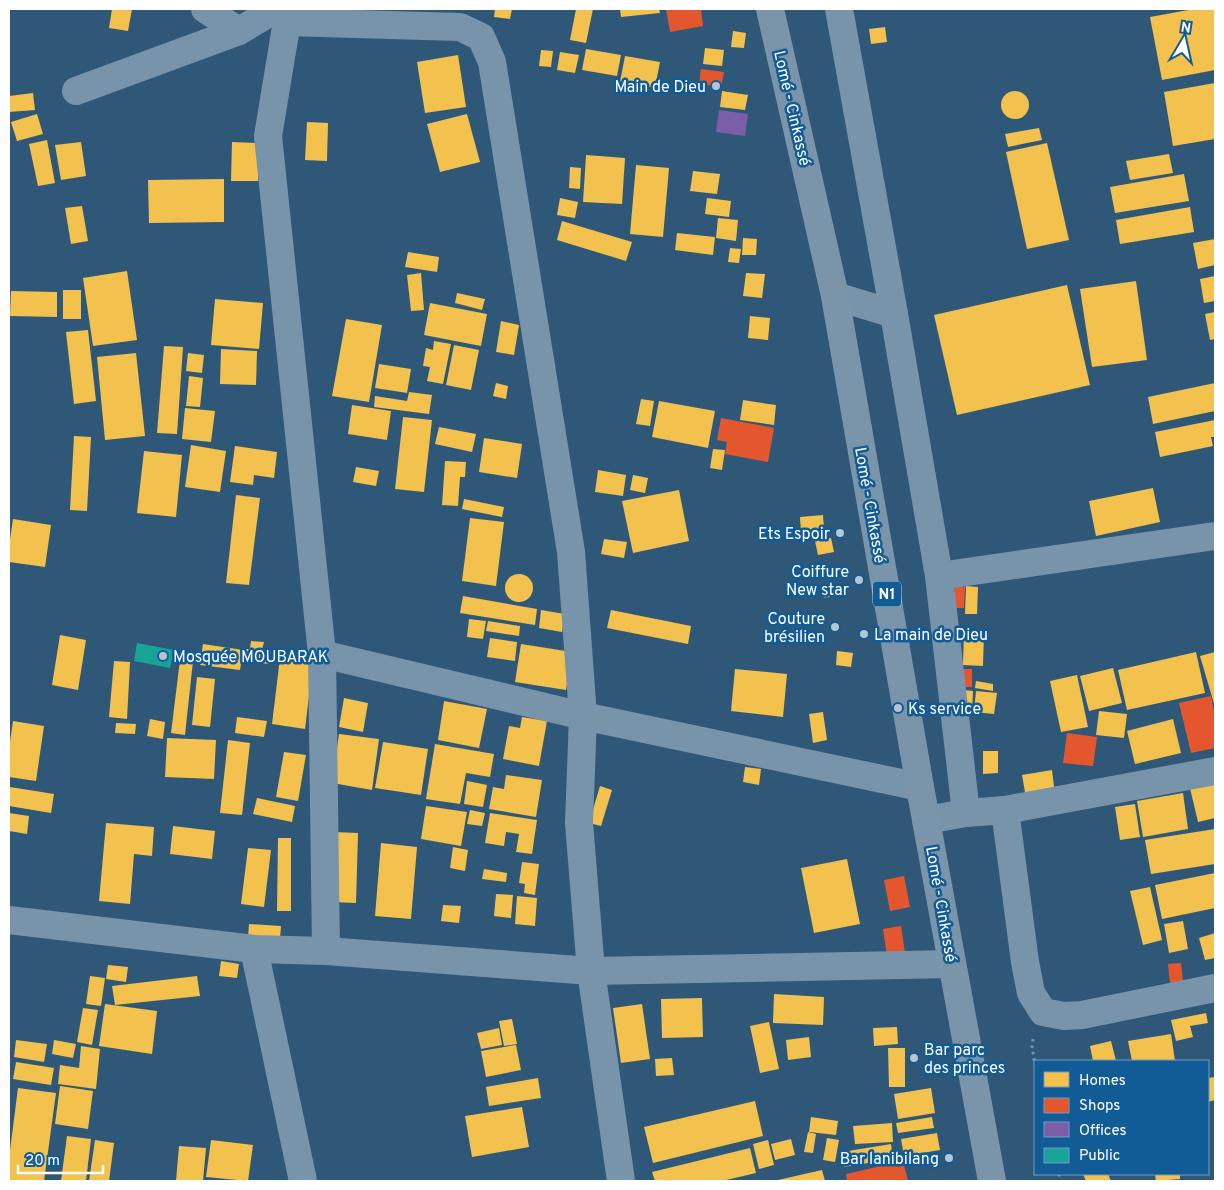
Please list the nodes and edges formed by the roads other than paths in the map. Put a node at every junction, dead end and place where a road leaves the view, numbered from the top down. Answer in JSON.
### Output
{"nodes":[{"id":1,"x":205,"y":9,"type":"edge"},
{"id":2,"x":770,"y":9,"type":"edge"},
{"id":3,"x":839,"y":9,"type":"edge"},
{"id":4,"x":284,"y":13,"type":"edge"},
{"id":5,"x":240,"y":31,"type":"junction"},
{"id":6,"x":76,"y":91,"type":"dead end"},
{"id":7,"x":835,"y":296,"type":"junction"},
{"id":8,"x":894,"y":314,"type":"junction"},
{"id":9,"x":1215,"y":536,"type":"edge"},
{"id":10,"x":939,"y":576,"type":"junction"},
{"id":11,"x":322,"y":654,"type":"junction"},
{"id":12,"x":583,"y":716,"type":"junction"},
{"id":13,"x":1215,"y":771,"type":"edge"},
{"id":14,"x":920,"y":787,"type":"junction"},
{"id":15,"x":1005,"y":810,"type":"junction"},
{"id":16,"x":966,"y":813,"type":"junction"},
{"id":17,"x":926,"y":820,"type":"junction"},
{"id":18,"x":9,"y":920,"type":"edge"},
{"id":19,"x":254,"y":949,"type":"junction"},
{"id":20,"x":326,"y":951,"type":"junction"},
{"id":21,"x":952,"y":964,"type":"junction"},
{"id":22,"x":591,"y":971,"type":"junction"},
{"id":23,"x":1215,"y":988,"type":"edge"},
{"id":24,"x":303,"y":1181,"type":"edge"},
{"id":25,"x":621,"y":1181,"type":"edge"},
{"id":26,"x":992,"y":1181,"type":"edge"}],
"edges":[{"from":1,"to":5,"type":"street"},
{"from":2,"to":7,"type":"highway","name":"Lomé - Cinkassé","number":"N1"},
{"from":3,"to":8,"type":"street"},
{"from":4,"to":5,"type":"street"},
{"from":4,"to":11,"type":"street"},
{"from":4,"to":12,"type":"street"},
{"from":5,"to":6,"type":"street"},
{"from":7,"to":8,"type":"street"},
{"from":7,"to":14,"type":"highway","name":"Lomé - Cinkassé","number":"N1"},
{"from":8,"to":10,"type":"street"},
{"from":9,"to":10,"type":"street"},
{"from":10,"to":16,"type":"street"},
{"from":11,"to":12,"type":"street"},
{"from":11,"to":20,"type":"street"},
{"from":12,"to":14,"type":"street"},
{"from":12,"to":22,"type":"street"},
{"from":13,"to":15,"type":"street"},
{"from":14,"to":17,"type":"highway","name":"Lomé - Cinkassé","number":"N1"},
{"from":15,"to":16,"type":"street"},
{"from":15,"to":23,"type":"street"},
{"from":16,"to":17,"type":"street"},
{"from":17,"to":21,"type":"highway","name":"Lomé - Cinkassé","number":"N1"},
{"from":18,"to":19,"type":"street"},
{"from":19,"to":20,"type":"street"},
{"from":19,"to":24,"type":"street"},
{"from":20,"to":22,"type":"street"},
{"from":21,"to":22,"type":"street"},
{"from":21,"to":26,"type":"highway","name":"Lomé - Cinkassé","number":"N1"},
{"from":22,"to":25,"type":"street"}]}
